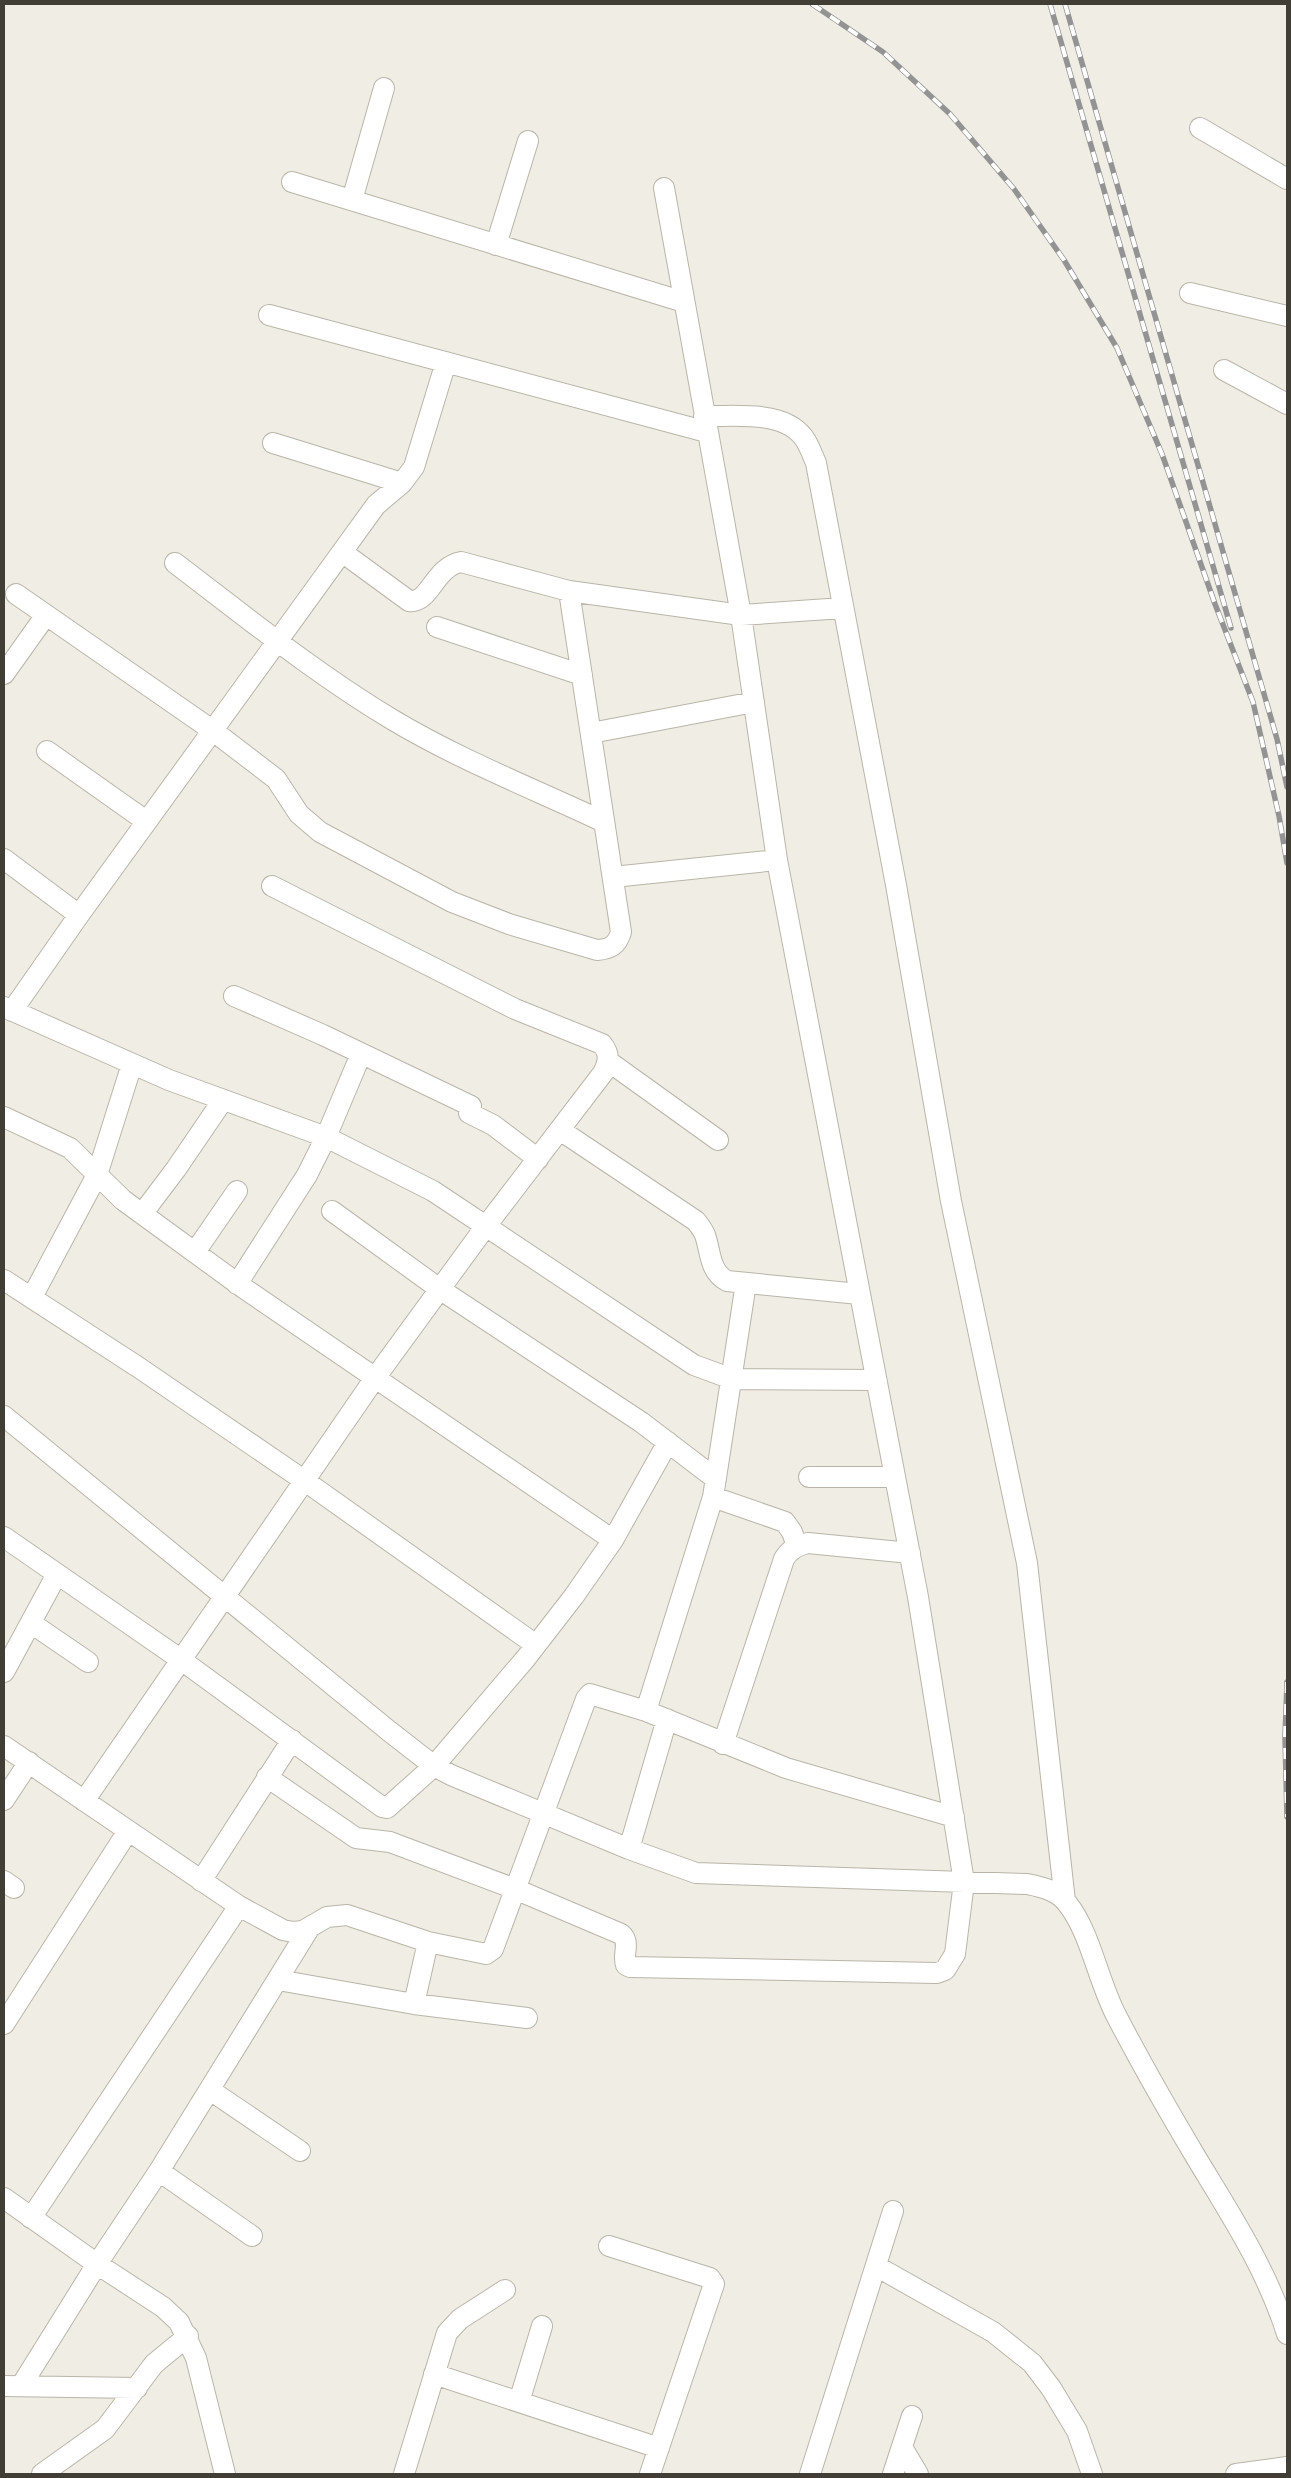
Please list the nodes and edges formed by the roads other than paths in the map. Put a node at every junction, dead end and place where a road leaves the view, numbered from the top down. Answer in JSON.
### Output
{"nodes":[{"id":1,"x":384,"y":88,"type":"dead end"},
{"id":2,"x":1200,"y":128,"type":"dead end"},
{"id":3,"x":528,"y":141,"type":"dead end"},
{"id":4,"x":1287,"y":178,"type":"edge"},
{"id":5,"x":292,"y":182,"type":"dead end"},
{"id":6,"x":664,"y":188,"type":"dead end"},
{"id":7,"x":352,"y":200,"type":"junction"},
{"id":8,"x":496,"y":245,"type":"junction"},
{"id":9,"x":1190,"y":293,"type":"dead end"},
{"id":10,"x":684,"y":302,"type":"junction"},
{"id":11,"x":269,"y":315,"type":"dead end"},
{"id":12,"x":1287,"y":316,"type":"edge"},
{"id":13,"x":446,"y":362,"type":"junction"},
{"id":14,"x":1224,"y":370,"type":"dead end"},
{"id":15,"x":1287,"y":404,"type":"edge"},
{"id":16,"x":705,"y":424,"type":"junction"},
{"id":17,"x":273,"y":443,"type":"dead end"},
{"id":18,"x":402,"y":483,"type":"junction"},
{"id":19,"x":342,"y":552,"type":"junction"},
{"id":20,"x":175,"y":563,"type":"dead end"},
{"id":21,"x":569,"y":591,"type":"junction"},
{"id":22,"x":16,"y":594,"type":"dead end"},
{"id":23,"x":843,"y":608,"type":"junction"},
{"id":24,"x":46,"y":615,"type":"junction"},
{"id":25,"x":741,"y":615,"type":"junction"},
{"id":26,"x":437,"y":627,"type":"dead end"},
{"id":27,"x":277,"y":640,"type":"junction"},
{"id":28,"x":4,"y":674,"type":"edge"},
{"id":29,"x":582,"y":675,"type":"junction"},
{"id":30,"x":754,"y":702,"type":"junction"},
{"id":31,"x":212,"y":730,"type":"junction"},
{"id":32,"x":591,"y":733,"type":"junction"},
{"id":33,"x":46,"y":751,"type":"dead end"},
{"id":34,"x":146,"y":821,"type":"junction"},
{"id":35,"x":604,"y":822,"type":"junction"},
{"id":36,"x":4,"y":859,"type":"edge"},
{"id":37,"x":777,"y":860,"type":"junction"},
{"id":38,"x":613,"y":877,"type":"junction"},
{"id":39,"x":272,"y":886,"type":"dead end"},
{"id":40,"x":79,"y":914,"type":"junction"},
{"id":41,"x":234,"y":996,"type":"dead end"},
{"id":42,"x":8,"y":1009,"type":"edge"},
{"id":43,"x":361,"y":1054,"type":"junction"},
{"id":44,"x":608,"y":1061,"type":"junction"},
{"id":45,"x":132,"y":1064,"type":"junction"},
{"id":46,"x":223,"y":1100,"type":"junction"},
{"id":47,"x":4,"y":1117,"type":"edge"},
{"id":48,"x":560,"y":1130,"type":"junction"},
{"id":49,"x":326,"y":1137,"type":"junction"},
{"id":50,"x":718,"y":1140,"type":"dead end"},
{"id":51,"x":538,"y":1159,"type":"junction"},
{"id":52,"x":97,"y":1174,"type":"junction"},
{"id":53,"x":237,"y":1191,"type":"dead end"},
{"id":54,"x":332,"y":1211,"type":"dead end"},
{"id":55,"x":142,"y":1214,"type":"junction"},
{"id":56,"x":486,"y":1226,"type":"junction"},
{"id":57,"x":195,"y":1252,"type":"junction"},
{"id":58,"x":4,"y":1280,"type":"edge"},
{"id":59,"x":746,"y":1283,"type":"junction"},
{"id":60,"x":237,"y":1284,"type":"junction"},
{"id":61,"x":442,"y":1290,"type":"junction"},
{"id":62,"x":859,"y":1294,"type":"junction"},
{"id":63,"x":32,"y":1297,"type":"junction"},
{"id":64,"x":375,"y":1378,"type":"junction"},
{"id":65,"x":732,"y":1379,"type":"junction"},
{"id":66,"x":876,"y":1380,"type":"junction"},
{"id":67,"x":4,"y":1416,"type":"edge"},
{"id":68,"x":668,"y":1442,"type":"junction"},
{"id":69,"x":809,"y":1477,"type":"dead end"},
{"id":70,"x":895,"y":1477,"type":"junction"},
{"id":71,"x":304,"y":1481,"type":"junction"},
{"id":72,"x":715,"y":1488,"type":"junction"},
{"id":73,"x":4,"y":1537,"type":"edge"},
{"id":74,"x":613,"y":1540,"type":"junction"},
{"id":75,"x":797,"y":1546,"type":"junction"},
{"id":76,"x":910,"y":1553,"type":"junction"},
{"id":77,"x":57,"y":1574,"type":"junction"},
{"id":78,"x":224,"y":1595,"type":"junction"},
{"id":79,"x":31,"y":1623,"type":"junction"},
{"id":80,"x":536,"y":1645,"type":"junction"},
{"id":81,"x":180,"y":1659,"type":"junction"},
{"id":82,"x":88,"y":1662,"type":"dead end"},
{"id":83,"x":4,"y":1672,"type":"edge"},
{"id":84,"x":646,"y":1711,"type":"junction"},
{"id":85,"x":667,"y":1719,"type":"junction"},
{"id":86,"x":292,"y":1740,"type":"junction"},
{"id":87,"x":723,"y":1744,"type":"junction"},
{"id":88,"x":4,"y":1746,"type":"edge"},
{"id":89,"x":29,"y":1762,"type":"junction"},
{"id":90,"x":434,"y":1766,"type":"junction"},
{"id":91,"x":267,"y":1777,"type":"junction"},
{"id":92,"x":4,"y":1800,"type":"edge"},
{"id":93,"x":84,"y":1801,"type":"junction"},
{"id":94,"x":542,"y":1813,"type":"junction"},
{"id":95,"x":954,"y":1817,"type":"junction"},
{"id":96,"x":128,"y":1831,"type":"junction"},
{"id":97,"x":629,"y":1849,"type":"junction"},
{"id":98,"x":201,"y":1881,"type":"junction"},
{"id":99,"x":964,"y":1882,"type":"junction"},
{"id":100,"x":515,"y":1889,"type":"junction"},
{"id":101,"x":1066,"y":1901,"type":"junction"},
{"id":102,"x":239,"y":1906,"type":"junction"},
{"id":103,"x":310,"y":1926,"type":"junction"},
{"id":104,"x":428,"y":1942,"type":"junction"},
{"id":105,"x":278,"y":1980,"type":"junction"},
{"id":106,"x":414,"y":2004,"type":"junction"},
{"id":107,"x":527,"y":2018,"type":"dead end"},
{"id":108,"x":4,"y":2024,"type":"edge"},
{"id":109,"x":210,"y":2090,"type":"junction"},
{"id":110,"x":300,"y":2150,"type":"dead end"},
{"id":111,"x":160,"y":2171,"type":"junction"},
{"id":112,"x":4,"y":2198,"type":"edge"},
{"id":113,"x":893,"y":2211,"type":"dead end"},
{"id":114,"x":32,"y":2218,"type":"junction"},
{"id":115,"x":252,"y":2236,"type":"dead end"},
{"id":116,"x":609,"y":2246,"type":"dead end"},
{"id":117,"x":97,"y":2264,"type":"junction"},
{"id":118,"x":876,"y":2266,"type":"junction"},
{"id":119,"x":504,"y":2290,"type":"dead end"},
{"id":120,"x":542,"y":2326,"type":"dead end"},
{"id":121,"x":1287,"y":2334,"type":"edge"},
{"id":122,"x":188,"y":2336,"type":"junction"},
{"id":123,"x":434,"y":2374,"type":"junction"},
{"id":124,"x":12,"y":2386,"type":"edge"},
{"id":125,"x":137,"y":2388,"type":"junction"},
{"id":126,"x":520,"y":2402,"type":"junction"},
{"id":127,"x":912,"y":2416,"type":"dead end"},
{"id":128,"x":902,"y":2447,"type":"junction"},
{"id":129,"x":659,"y":2448,"type":"junction"},
{"id":130,"x":1287,"y":2467,"type":"edge"},
{"id":131,"x":42,"y":2474,"type":"edge"},
{"id":132,"x":225,"y":2474,"type":"edge"},
{"id":133,"x":404,"y":2474,"type":"edge"},
{"id":134,"x":650,"y":2474,"type":"edge"},
{"id":135,"x":810,"y":2474,"type":"edge"},
{"id":136,"x":892,"y":2474,"type":"edge"},
{"id":137,"x":918,"y":2474,"type":"edge"},
{"id":138,"x":1092,"y":2474,"type":"edge"},
{"id":139,"x":1236,"y":2474,"type":"edge"}],
"edges":[{"from":1,"to":7,"type":"street"},
{"from":2,"to":4,"type":"street"},
{"from":3,"to":8,"type":"street"},
{"from":5,"to":7,"type":"street"},
{"from":6,"to":10,"type":"street"},
{"from":7,"to":8,"type":"street"},
{"from":8,"to":10,"type":"street"},
{"from":9,"to":12,"type":"street"},
{"from":10,"to":16,"type":"street"},
{"from":11,"to":13,"type":"street"},
{"from":13,"to":16,"type":"street"},
{"from":13,"to":18,"type":"street"},
{"from":14,"to":15,"type":"street"},
{"from":16,"to":23,"type":"street"},
{"from":16,"to":25,"type":"street"},
{"from":17,"to":18,"type":"street"},
{"from":18,"to":19,"type":"street"},
{"from":19,"to":21,"type":"street"},
{"from":19,"to":27,"type":"street"},
{"from":20,"to":27,"type":"street"},
{"from":21,"to":25,"type":"street"},
{"from":21,"to":29,"type":"street"},
{"from":22,"to":24,"type":"street"},
{"from":23,"to":25,"type":"street"},
{"from":23,"to":101,"type":"street"},
{"from":24,"to":28,"type":"street"},
{"from":24,"to":31,"type":"street"},
{"from":25,"to":30,"type":"street"},
{"from":26,"to":29,"type":"street"},
{"from":27,"to":31,"type":"street"},
{"from":27,"to":35,"type":"street"},
{"from":29,"to":32,"type":"street"},
{"from":30,"to":32,"type":"street"},
{"from":30,"to":37,"type":"street"},
{"from":31,"to":34,"type":"street"},
{"from":31,"to":38,"type":"street"},
{"from":32,"to":35,"type":"street"},
{"from":33,"to":34,"type":"street"},
{"from":34,"to":40,"type":"street"},
{"from":35,"to":38,"type":"street"},
{"from":36,"to":40,"type":"street"},
{"from":37,"to":38,"type":"street"},
{"from":37,"to":62,"type":"street"},
{"from":39,"to":44,"type":"street"},
{"from":40,"to":42,"type":"street"},
{"from":41,"to":43,"type":"street"},
{"from":42,"to":45,"type":"street"},
{"from":43,"to":49,"type":"street"},
{"from":43,"to":51,"type":"street"},
{"from":44,"to":48,"type":"street"},
{"from":44,"to":50,"type":"street"},
{"from":45,"to":46,"type":"street"},
{"from":45,"to":52,"type":"street"},
{"from":46,"to":49,"type":"street"},
{"from":46,"to":55,"type":"street"},
{"from":47,"to":52,"type":"street"},
{"from":48,"to":51,"type":"street"},
{"from":48,"to":59,"type":"street"},
{"from":49,"to":56,"type":"street"},
{"from":49,"to":60,"type":"street"},
{"from":51,"to":56,"type":"street"},
{"from":52,"to":55,"type":"street"},
{"from":52,"to":63,"type":"street"},
{"from":53,"to":57,"type":"street"},
{"from":54,"to":61,"type":"street"},
{"from":55,"to":57,"type":"street"},
{"from":56,"to":61,"type":"street"},
{"from":56,"to":65,"type":"street"},
{"from":57,"to":60,"type":"street"},
{"from":58,"to":63,"type":"street"},
{"from":59,"to":62,"type":"street"},
{"from":59,"to":65,"type":"street"},
{"from":60,"to":64,"type":"street"},
{"from":61,"to":64,"type":"street"},
{"from":61,"to":68,"type":"street"},
{"from":62,"to":66,"type":"street"},
{"from":63,"to":71,"type":"street"},
{"from":64,"to":71,"type":"street"},
{"from":64,"to":74,"type":"street"},
{"from":65,"to":66,"type":"street"},
{"from":65,"to":72,"type":"street"},
{"from":66,"to":70,"type":"street"},
{"from":67,"to":78,"type":"street"},
{"from":68,"to":72,"type":"street"},
{"from":68,"to":74,"type":"street"},
{"from":69,"to":70,"type":"street"},
{"from":70,"to":76,"type":"street"},
{"from":71,"to":78,"type":"street"},
{"from":71,"to":80,"type":"street"},
{"from":72,"to":75,"type":"street"},
{"from":72,"to":84,"type":"street"},
{"from":73,"to":77,"type":"street"},
{"from":74,"to":80,"type":"street"},
{"from":75,"to":76,"type":"street"},
{"from":75,"to":87,"type":"street"},
{"from":76,"to":95,"type":"street"},
{"from":77,"to":79,"type":"street"},
{"from":77,"to":81,"type":"street"},
{"from":78,"to":81,"type":"street"},
{"from":78,"to":90,"type":"street"},
{"from":79,"to":82,"type":"street"},
{"from":79,"to":83,"type":"street"},
{"from":80,"to":90,"type":"street"},
{"from":81,"to":86,"type":"street"},
{"from":81,"to":93,"type":"street"},
{"from":84,"to":85,"type":"street"},
{"from":84,"to":94,"type":"street"},
{"from":85,"to":87,"type":"street"},
{"from":85,"to":97,"type":"street"},
{"from":86,"to":90,"type":"street"},
{"from":86,"to":91,"type":"street"},
{"from":87,"to":95,"type":"street"},
{"from":88,"to":89,"type":"street"},
{"from":89,"to":92,"type":"street"},
{"from":89,"to":93,"type":"street"},
{"from":90,"to":94,"type":"street"},
{"from":91,"to":98,"type":"street"},
{"from":91,"to":100,"type":"street"},
{"from":93,"to":96,"type":"street"},
{"from":94,"to":97,"type":"street"},
{"from":94,"to":100,"type":"street"},
{"from":95,"to":99,"type":"street"},
{"from":96,"to":98,"type":"street"},
{"from":96,"to":108,"type":"street"},
{"from":97,"to":99,"type":"street"},
{"from":98,"to":102,"type":"street"},
{"from":99,"to":100,"type":"street"},
{"from":99,"to":101,"type":"street"},
{"from":100,"to":104,"type":"street"},
{"from":101,"to":121,"type":"street"},
{"from":102,"to":103,"type":"street"},
{"from":102,"to":114,"type":"street"},
{"from":103,"to":104,"type":"street"},
{"from":103,"to":105,"type":"street"},
{"from":104,"to":106,"type":"street"},
{"from":105,"to":106,"type":"street"},
{"from":105,"to":109,"type":"street"},
{"from":106,"to":107,"type":"street"},
{"from":109,"to":110,"type":"street"},
{"from":109,"to":111,"type":"street"},
{"from":111,"to":115,"type":"street"},
{"from":111,"to":117,"type":"street"},
{"from":112,"to":114,"type":"street"},
{"from":113,"to":118,"type":"street"},
{"from":114,"to":117,"type":"street"},
{"from":116,"to":129,"type":"street"},
{"from":117,"to":122,"type":"street"},
{"from":117,"to":124,"type":"street"},
{"from":118,"to":135,"type":"street"},
{"from":118,"to":138,"type":"street"},
{"from":119,"to":123,"type":"street"},
{"from":120,"to":126,"type":"street"},
{"from":122,"to":125,"type":"street"},
{"from":122,"to":132,"type":"street"},
{"from":123,"to":126,"type":"street"},
{"from":123,"to":133,"type":"street"},
{"from":124,"to":125,"type":"street"},
{"from":125,"to":131,"type":"street"},
{"from":126,"to":129,"type":"street"},
{"from":127,"to":128,"type":"street"},
{"from":128,"to":136,"type":"street"},
{"from":128,"to":137,"type":"street"},
{"from":129,"to":134,"type":"street"},
{"from":130,"to":139,"type":"street"}]}
